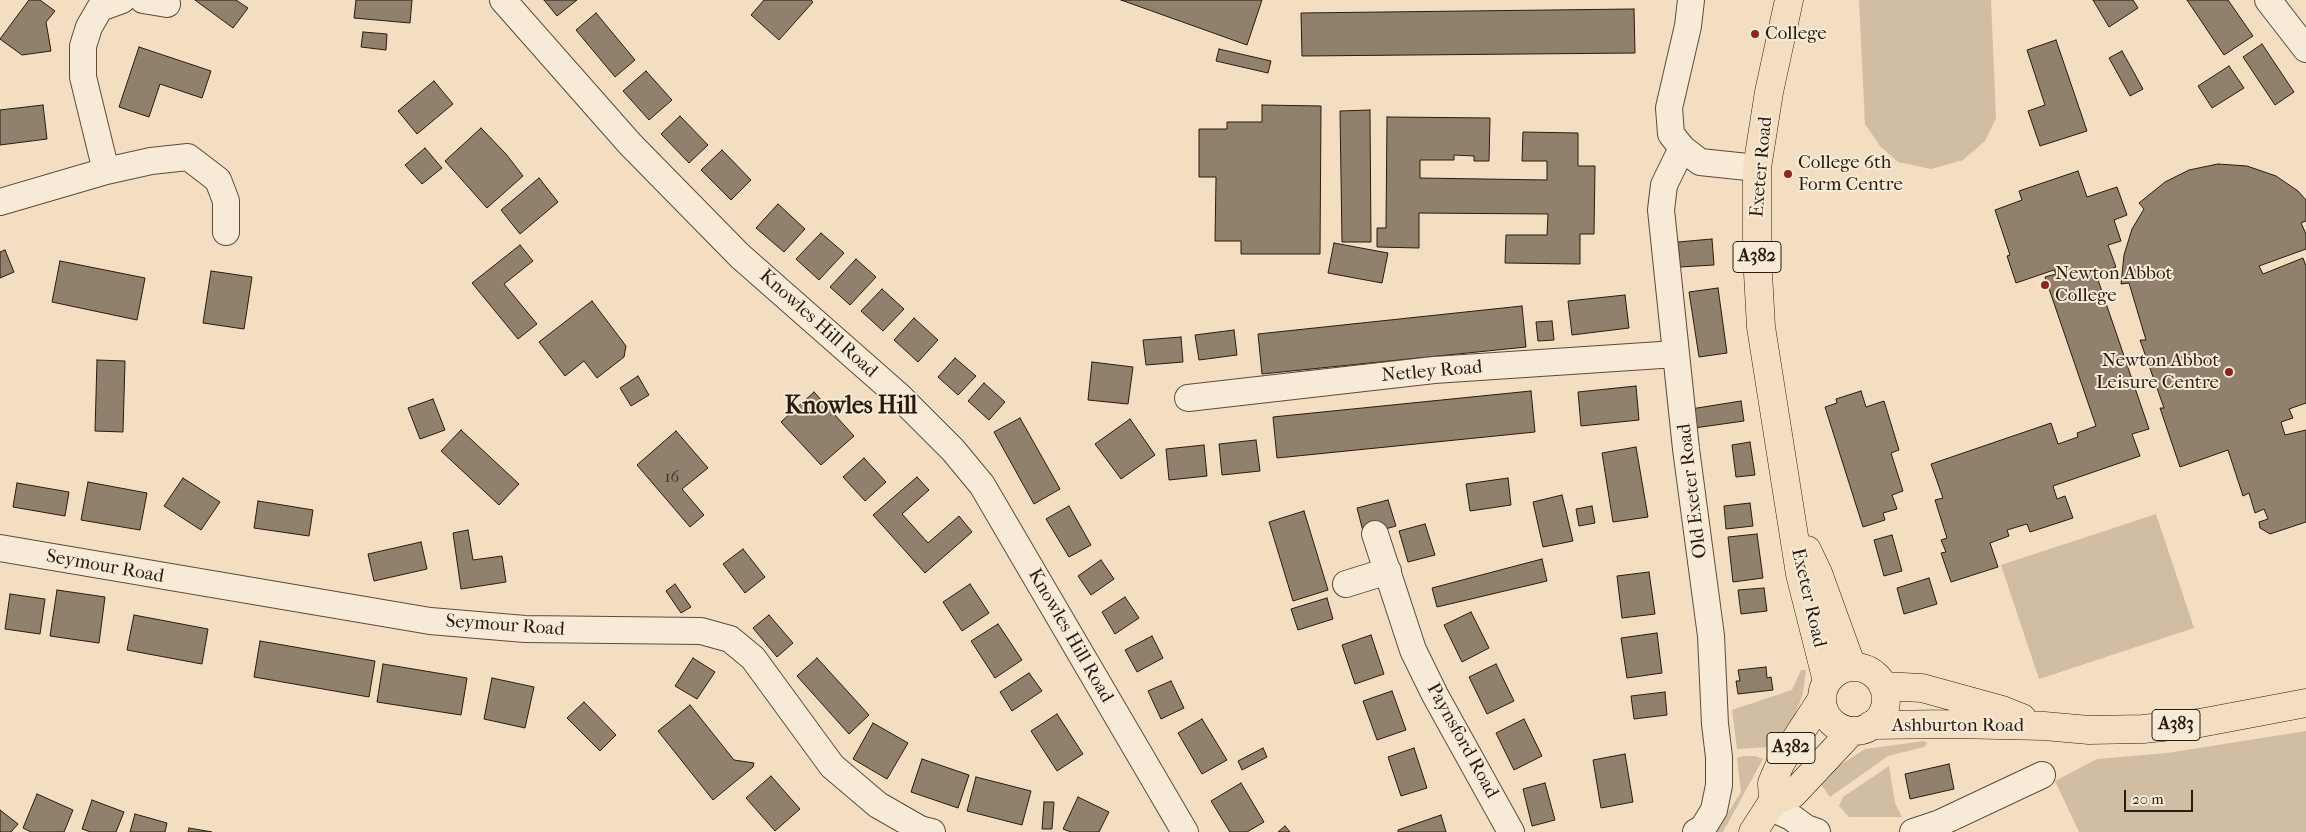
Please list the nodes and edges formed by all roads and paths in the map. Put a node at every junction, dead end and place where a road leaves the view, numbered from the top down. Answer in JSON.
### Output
{"nodes":[{"id":1,"x":122,"y":0,"type":"edge"},
{"id":2,"x":503,"y":0,"type":"edge"},
{"id":3,"x":1691,"y":0,"type":"edge"},
{"id":4,"x":1789,"y":0,"type":"edge"},
{"id":5,"x":2268,"y":0,"type":"edge"},
{"id":6,"x":2306,"y":49,"type":"edge"},
{"id":7,"x":1682,"y":148,"type":"junction"},
{"id":8,"x":1758,"y":168,"type":"junction"},
{"id":9,"x":106,"y":171,"type":"junction"},
{"id":10,"x":0,"y":202,"type":"edge"},
{"id":11,"x":226,"y":232,"type":"dead end"},
{"id":12,"x":1676,"y":354,"type":"junction"},
{"id":13,"x":1188,"y":398,"type":"dead end"},
{"id":14,"x":1790,"y":515,"type":"junction"},
{"id":15,"x":1375,"y":534,"type":"dead end"},
{"id":16,"x":0,"y":548,"type":"edge"},
{"id":17,"x":1388,"y":571,"type":"junction"},
{"id":18,"x":1346,"y":584,"type":"dead end"},
{"id":19,"x":1852,"y":667,"type":"junction"},
{"id":20,"x":1883,"y":686,"type":"junction"},
{"id":21,"x":1825,"y":690,"type":"junction"},
{"id":22,"x":2306,"y":703,"type":"edge"},
{"id":23,"x":2044,"y":726,"type":"junction"},
{"id":24,"x":1861,"y":728,"type":"junction"},
{"id":25,"x":2042,"y":775,"type":"dead end"},
{"id":26,"x":1771,"y":804,"type":"junction"},
{"id":27,"x":932,"y":832,"type":"edge"},
{"id":28,"x":1185,"y":832,"type":"edge"},
{"id":29,"x":1511,"y":832,"type":"edge"},
{"id":30,"x":1696,"y":832,"type":"edge"},
{"id":31,"x":1753,"y":832,"type":"edge"},
{"id":32,"x":1816,"y":832,"type":"edge"},
{"id":33,"x":1913,"y":832,"type":"edge"}],
"edges":[{"from":1,"to":9,"type":"street"},
{"from":2,"to":28,"type":"street","name":"Knowles Hill Road"},
{"from":3,"to":7,"type":"street"},
{"from":4,"to":8,"type":"main road","name":"Exeter Road","number":"A382"},
{"from":5,"to":6,"type":"street"},
{"from":7,"to":8,"type":"street"},
{"from":7,"to":12,"type":"street","name":"Old Exeter Road"},
{"from":8,"to":14,"type":"main road","name":"Exeter Road","number":"A382"},
{"from":9,"to":10,"type":"street"},
{"from":9,"to":11,"type":"street"},
{"from":12,"to":13,"type":"street","name":"Netley Road"},
{"from":12,"to":30,"type":"street","name":"Old Exeter Road"},
{"from":14,"to":19,"type":"main road","name":"Exeter Road","number":"A382"},
{"from":14,"to":21,"type":"main road","name":"Exeter Road","number":"A382"},
{"from":15,"to":17,"type":"street","name":"Paynsford Road"},
{"from":16,"to":27,"type":"street","name":"Seymour Road"},
{"from":17,"to":18,"type":"street"},
{"from":17,"to":29,"type":"street","name":"Paynsford Road"},
{"from":19,"to":20,"type":"main road"},
{"from":19,"to":21,"type":"main road","number":"A382"},
{"from":20,"to":23,"type":"main road","name":"Ashburton Road","number":"A383"},
{"from":20,"to":24,"type":"main road","number":"A382"},
{"from":21,"to":24,"type":"main road","number":"A382"},
{"from":21,"to":26,"type":"main road","number":"A382"},
{"from":22,"to":23,"type":"main road","name":"Ashburton Road","number":"A383"},
{"from":23,"to":24,"type":"main road","name":"Ashburton Road","number":"A383"},
{"from":24,"to":26,"type":"main road","number":"A382"},
{"from":25,"to":33,"type":"street"},
{"from":26,"to":31,"type":"main road","number":"A382"},
{"from":26,"to":32,"type":"street"}]}
